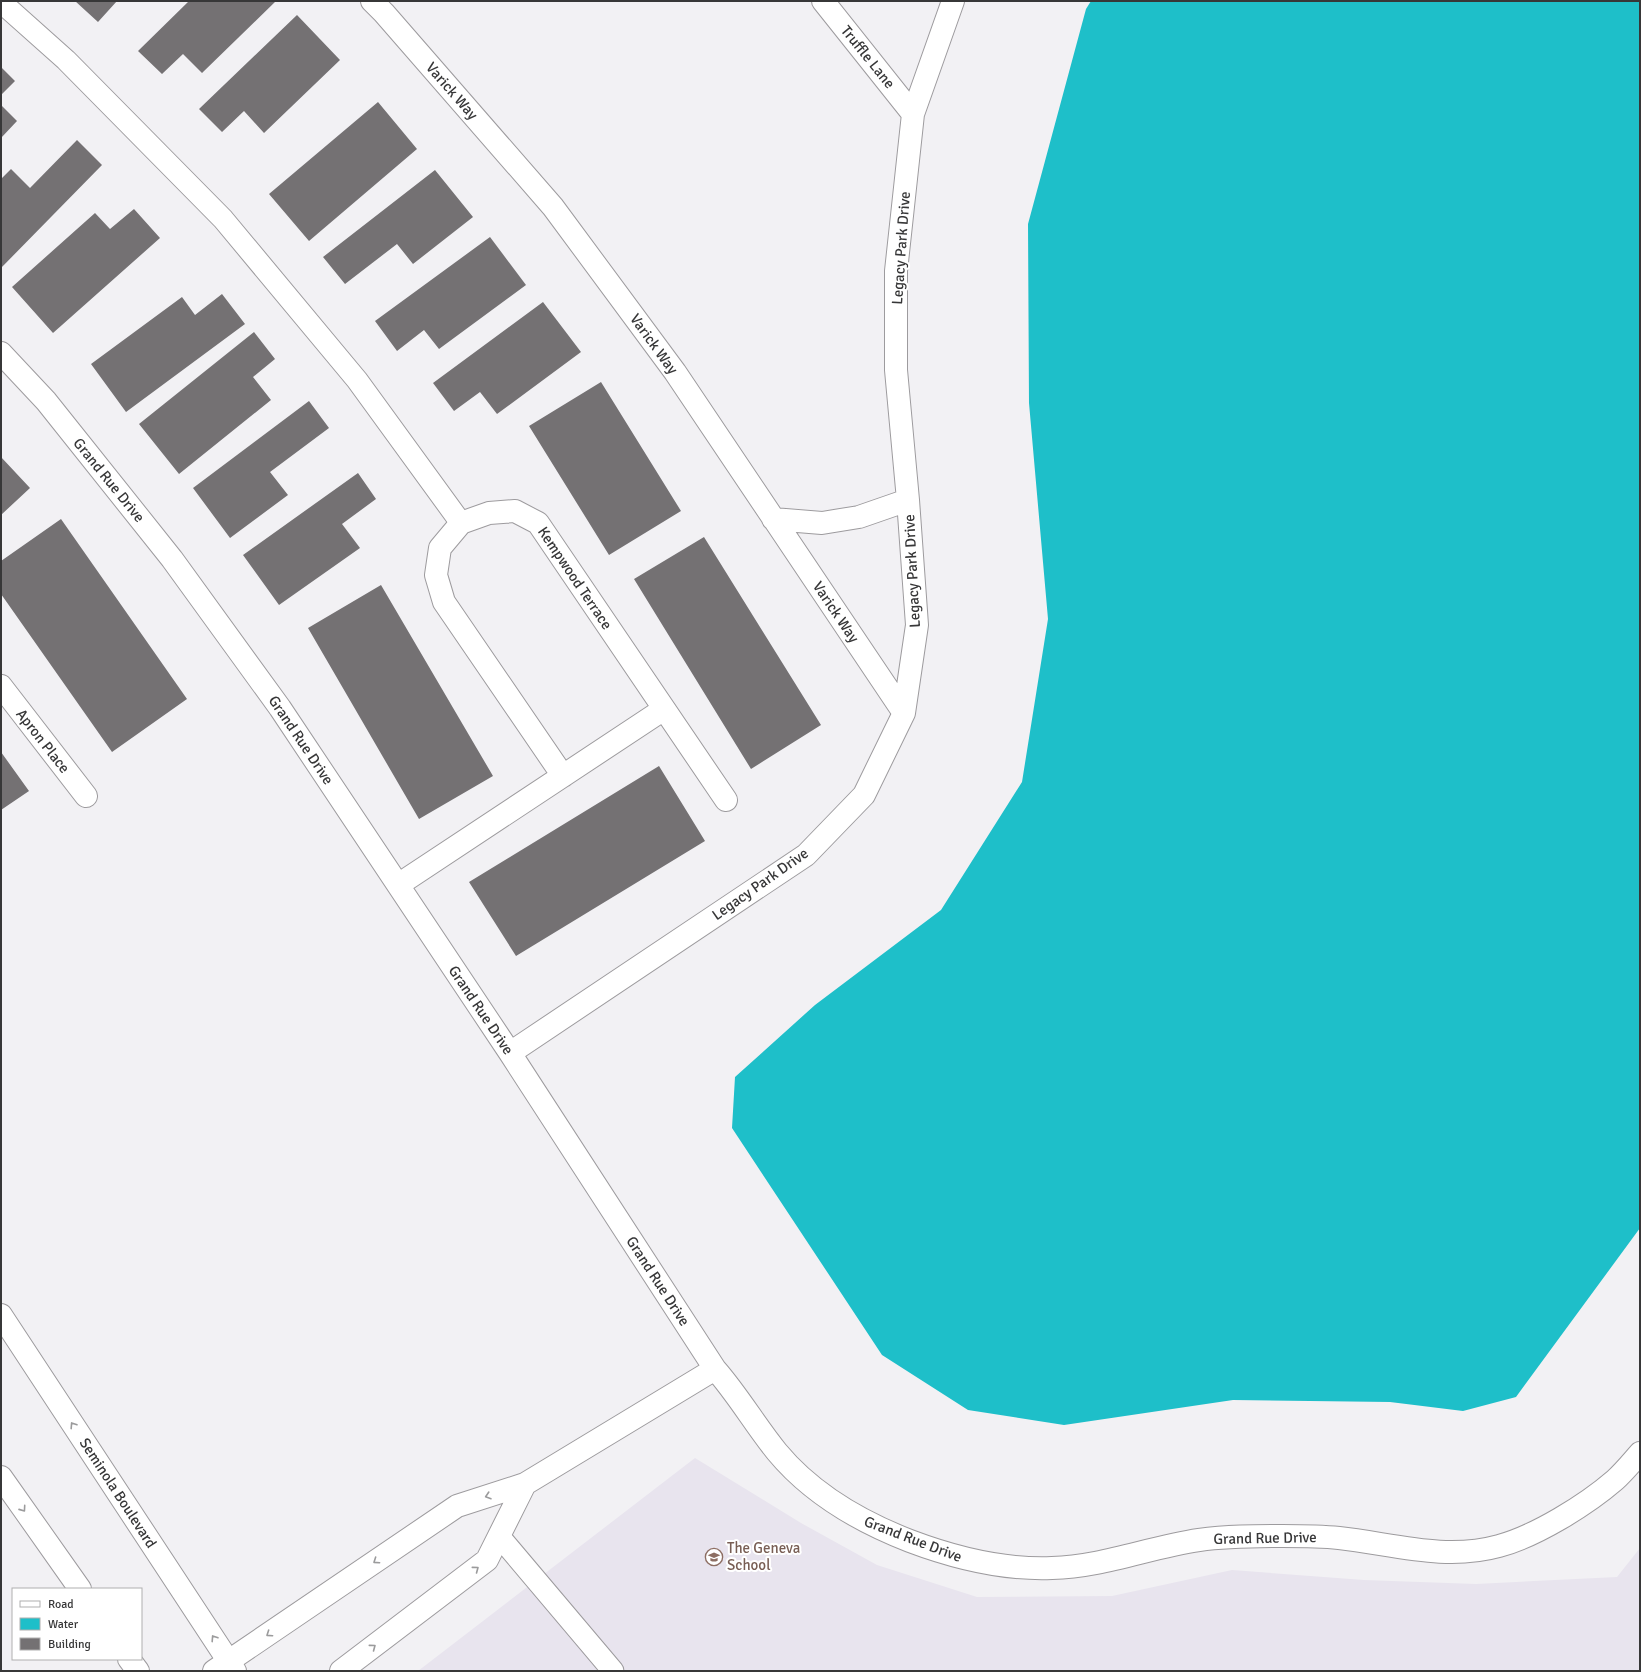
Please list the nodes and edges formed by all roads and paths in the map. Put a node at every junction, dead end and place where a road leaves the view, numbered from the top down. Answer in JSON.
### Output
{"nodes":[{"id":1,"x":822,"y":1,"type":"edge"},
{"id":2,"x":953,"y":1,"type":"edge"},
{"id":3,"x":1,"y":2,"type":"edge"},
{"id":4,"x":381,"y":5,"type":"edge"},
{"id":5,"x":914,"y":114,"type":"junction"},
{"id":6,"x":1,"y":353,"type":"edge"},
{"id":7,"x":908,"y":500,"type":"junction"},
{"id":8,"x":773,"y":519,"type":"junction"},
{"id":9,"x":462,"y":523,"type":"junction"},
{"id":10,"x":1,"y":686,"type":"edge"},
{"id":11,"x":664,"y":710,"type":"junction"},
{"id":12,"x":904,"y":712,"type":"junction"},
{"id":13,"x":563,"y":776,"type":"junction"},
{"id":14,"x":86,"y":796,"type":"dead end"},
{"id":15,"x":726,"y":800,"type":"dead end"},
{"id":16,"x":398,"y":885,"type":"junction"},
{"id":17,"x":510,"y":1053,"type":"junction"},
{"id":18,"x":1,"y":1315,"type":"edge"},
{"id":19,"x":715,"y":1369,"type":"junction"},
{"id":20,"x":1640,"y":1453,"type":"edge"},
{"id":21,"x":1,"y":1478,"type":"edge"},
{"id":22,"x":525,"y":1484,"type":"junction"},
{"id":23,"x":499,"y":1536,"type":"junction"},
{"id":24,"x":79,"y":1588,"type":"edge"},
{"id":25,"x":130,"y":1660,"type":"edge"},
{"id":26,"x":226,"y":1668,"type":"edge"},
{"id":27,"x":138,"y":1671,"type":"edge"},
{"id":28,"x":342,"y":1671,"type":"edge"},
{"id":29,"x":613,"y":1671,"type":"edge"}],
"edges":[{"from":1,"to":5,"type":"street","name":"Truffle Lane"},
{"from":2,"to":5,"type":"street","name":"Legacy Park Drive"},
{"from":3,"to":9,"type":"lane"},
{"from":4,"to":8,"type":"street","name":"Varick Way"},
{"from":5,"to":7,"type":"street","name":"Legacy Park Drive"},
{"from":6,"to":16,"type":"street","name":"Grand Rue Drive"},
{"from":7,"to":8,"type":"street"},
{"from":7,"to":12,"type":"street","name":"Legacy Park Drive"},
{"from":8,"to":12,"type":"street","name":"Varick Way"},
{"from":9,"to":11,"type":"street","name":"Kempwood Terrace"},
{"from":9,"to":13,"type":"street","name":"Kempwood Terrace"},
{"from":10,"to":14,"type":"street","name":"Apron Place"},
{"from":11,"to":13,"type":"street"},
{"from":11,"to":15,"type":"street","name":"Kempwood Terrace"},
{"from":12,"to":17,"type":"street","name":"Legacy Park Drive"},
{"from":13,"to":16,"type":"street"},
{"from":16,"to":17,"type":"street","name":"Grand Rue Drive"},
{"from":17,"to":19,"type":"street","name":"Grand Rue Drive"},
{"from":26,"to":18,"type":"street","name":"Seminola Boulevard","one_way":true},
{"from":19,"to":20,"type":"street","name":"Grand Rue Drive"},
{"from":19,"to":22,"type":"street"},
{"from":21,"to":24,"type":"street","one_way":true},
{"from":22,"to":23,"type":"street"},
{"from":22,"to":26,"type":"street","one_way":true},
{"from":28,"to":23,"type":"street","one_way":true},
{"from":23,"to":29,"type":"lane"},
{"from":25,"to":27,"type":"street"}]}
